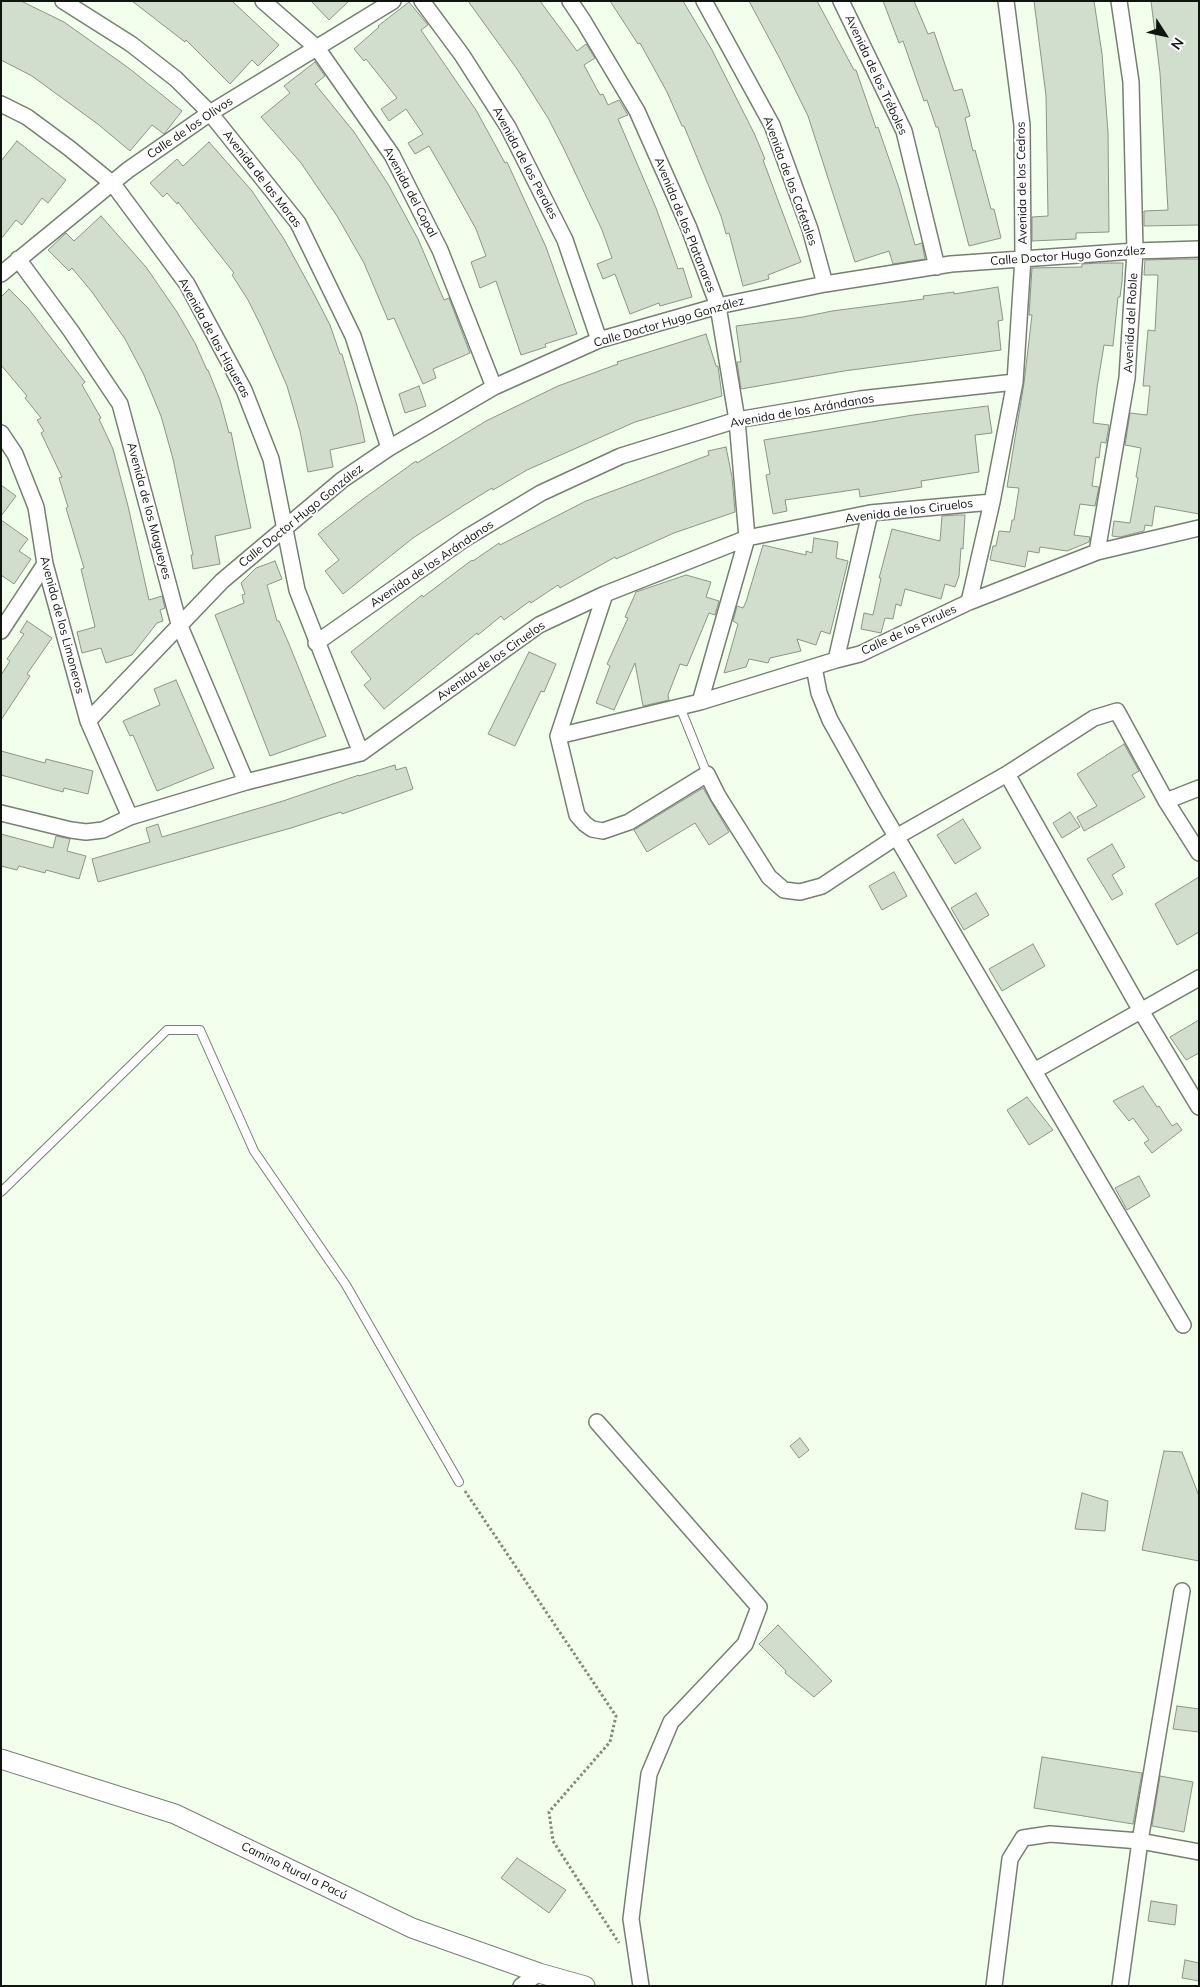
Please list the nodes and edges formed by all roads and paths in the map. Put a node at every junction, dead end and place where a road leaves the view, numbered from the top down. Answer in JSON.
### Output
{"nodes":[{"id":1,"x":63,"y":1,"type":"edge"},
{"id":2,"x":263,"y":1,"type":"edge"},
{"id":3,"x":393,"y":1,"type":"edge"},
{"id":4,"x":422,"y":1,"type":"edge"},
{"id":5,"x":570,"y":1,"type":"edge"},
{"id":6,"x":704,"y":1,"type":"edge"},
{"id":7,"x":840,"y":1,"type":"edge"},
{"id":8,"x":1006,"y":1,"type":"edge"},
{"id":9,"x":1119,"y":1,"type":"edge"},
{"id":10,"x":317,"y":48,"type":"junction"},
{"id":11,"x":1,"y":104,"type":"edge"},
{"id":12,"x":210,"y":113,"type":"junction"},
{"id":13,"x":113,"y":184,"type":"junction"},
{"id":14,"x":1199,"y":249,"type":"edge"},
{"id":15,"x":1135,"y":251,"type":"junction"},
{"id":16,"x":1024,"y":258,"type":"junction"},
{"id":17,"x":18,"y":259,"type":"junction"},
{"id":18,"x":937,"y":267,"type":"junction"},
{"id":19,"x":1,"y":274,"type":"edge"},
{"id":20,"x":825,"y":284,"type":"junction"},
{"id":21,"x":718,"y":306,"type":"junction"},
{"id":22,"x":599,"y":340,"type":"junction"},
{"id":23,"x":1015,"y":382,"type":"junction"},
{"id":24,"x":494,"y":387,"type":"junction"},
{"id":25,"x":737,"y":420,"type":"junction"},
{"id":26,"x":1,"y":433,"type":"edge"},
{"id":27,"x":389,"y":448,"type":"junction"},
{"id":28,"x":992,"y":502,"type":"junction"},
{"id":29,"x":870,"y":513,"type":"junction"},
{"id":30,"x":286,"y":527,"type":"junction"},
{"id":31,"x":1199,"y":528,"type":"edge"},
{"id":32,"x":747,"y":538,"type":"junction"},
{"id":33,"x":1097,"y":552,"type":"junction"},
{"id":34,"x":44,"y":564,"type":"junction"},
{"id":35,"x":605,"y":594,"type":"junction"},
{"id":36,"x":969,"y":602,"type":"junction"},
{"id":37,"x":179,"y":624,"type":"junction"},
{"id":38,"x":1,"y":631,"type":"edge"},
{"id":39,"x":316,"y":643,"type":"junction"},
{"id":40,"x":836,"y":660,"type":"junction"},
{"id":41,"x":814,"y":667,"type":"junction"},
{"id":42,"x":700,"y":702,"type":"junction"},
{"id":43,"x":680,"y":707,"type":"junction"},
{"id":44,"x":88,"y":721,"type":"junction"},
{"id":45,"x":558,"y":736,"type":"junction"},
{"id":46,"x":361,"y":753,"type":"junction"},
{"id":47,"x":708,"y":774,"type":"junction"},
{"id":48,"x":1007,"y":774,"type":"junction"},
{"id":49,"x":246,"y":782,"type":"junction"},
{"id":50,"x":1199,"y":788,"type":"edge"},
{"id":51,"x":1166,"y":801,"type":"junction"},
{"id":52,"x":1,"y":812,"type":"edge"},
{"id":53,"x":130,"y":817,"type":"junction"},
{"id":54,"x":896,"y":837,"type":"junction"},
{"id":55,"x":1199,"y":853,"type":"edge"},
{"id":56,"x":1199,"y":978,"type":"edge"},
{"id":57,"x":1141,"y":1011,"type":"junction"},
{"id":58,"x":1034,"y":1072,"type":"junction"},
{"id":59,"x":1199,"y":1107,"type":"edge"},
{"id":60,"x":1,"y":1192,"type":"edge"},
{"id":61,"x":1183,"y":1325,"type":"dead end"},
{"id":62,"x":597,"y":1422,"type":"dead end"},
{"id":63,"x":459,"y":1482,"type":"joint"},
{"id":64,"x":1182,"y":1591,"type":"dead end"},
{"id":65,"x":1,"y":1759,"type":"edge"},
{"id":66,"x":1140,"y":1841,"type":"junction"},
{"id":67,"x":1199,"y":1852,"type":"edge"},
{"id":68,"x":619,"y":1944,"type":"dead end"},
{"id":69,"x":539,"y":1973,"type":"junction"},
{"id":70,"x":521,"y":1986,"type":"edge"},
{"id":71,"x":585,"y":1986,"type":"edge"},
{"id":72,"x":641,"y":1986,"type":"edge"},
{"id":73,"x":994,"y":1986,"type":"edge"},
{"id":74,"x":1120,"y":1986,"type":"edge"}],
"edges":[{"from":1,"to":12,"type":"street","name":"Avenida de las Moras"},
{"from":2,"to":10,"type":"street","name":"Avenida del Copal"},
{"from":3,"to":10,"type":"street","name":"Calle de los Olivos"},
{"from":4,"to":22,"type":"street","name":"Avenida de los Perales"},
{"from":5,"to":21,"type":"street","name":"Avenida de los Platanares"},
{"from":6,"to":20,"type":"street","name":"Avenida de los Cafetales"},
{"from":7,"to":18,"type":"street","name":"Avenida de los Tréboles"},
{"from":8,"to":16,"type":"street","name":"Avenida de los Cedros"},
{"from":9,"to":15,"type":"street","name":"Avenida del Roble"},
{"from":10,"to":12,"type":"street","name":"Calle de los Olivos"},
{"from":10,"to":24,"type":"street","name":"Avenida del Copal"},
{"from":11,"to":13,"type":"street","name":"Avenida de las Higueras"},
{"from":12,"to":13,"type":"street","name":"Calle de los Olivos"},
{"from":12,"to":27,"type":"street","name":"Avenida de las Moras"},
{"from":13,"to":17,"type":"street","name":"Calle de los Olivos"},
{"from":13,"to":30,"type":"street","name":"Avenida de las Higueras"},
{"from":14,"to":15,"type":"street","name":"Calle Doctor Hugo González"},
{"from":15,"to":16,"type":"street","name":"Calle Doctor Hugo González"},
{"from":15,"to":33,"type":"street","name":"Avenida del Roble"},
{"from":16,"to":18,"type":"street","name":"Calle Doctor Hugo González"},
{"from":16,"to":23,"type":"street","name":"Avenida de los Cedros"},
{"from":17,"to":19,"type":"street","name":"Calle de los Olivos"},
{"from":17,"to":37,"type":"street","name":"Avenida de los Magueyes"},
{"from":18,"to":20,"type":"street","name":"Calle Doctor Hugo González"},
{"from":20,"to":21,"type":"street","name":"Calle Doctor Hugo González"},
{"from":21,"to":22,"type":"street","name":"Calle Doctor Hugo González"},
{"from":21,"to":25,"type":"street","name":"Avenida de los Platanares"},
{"from":22,"to":24,"type":"street","name":"Calle Doctor Hugo González"},
{"from":23,"to":25,"type":"street","name":"Avenida de los Arándanos"},
{"from":23,"to":28,"type":"street","name":"Avenida de los Cedros"},
{"from":24,"to":27,"type":"street","name":"Calle Doctor Hugo González"},
{"from":25,"to":32,"type":"street","name":"Avenida de los Platanares"},
{"from":25,"to":39,"type":"street","name":"Avenida de los Arándanos"},
{"from":26,"to":34,"type":"street","name":"Avenida de los Limoneros"},
{"from":27,"to":30,"type":"street","name":"Calle Doctor Hugo González"},
{"from":28,"to":29,"type":"street","name":"Avenida de los Ciruelos"},
{"from":28,"to":36,"type":"street","name":"Avenida de los Cedros"},
{"from":29,"to":32,"type":"street","name":"Avenida de los Ciruelos"},
{"from":29,"to":40,"type":"street"},
{"from":30,"to":37,"type":"street","name":"Calle Doctor Hugo González"},
{"from":30,"to":39,"type":"street","name":"Avenida de las Higueras"},
{"from":31,"to":33,"type":"street","name":"Calle de los Pirules"},
{"from":32,"to":35,"type":"street","name":"Avenida de los Ciruelos"},
{"from":32,"to":42,"type":"street","name":"Avenida de los Platanares"},
{"from":33,"to":36,"type":"street","name":"Calle de los Pirules"},
{"from":34,"to":38,"type":"street"},
{"from":34,"to":44,"type":"street","name":"Avenida de los Limoneros"},
{"from":35,"to":45,"type":"street"},
{"from":35,"to":46,"type":"street","name":"Avenida de los Ciruelos"},
{"from":36,"to":40,"type":"street","name":"Calle de los Pirules"},
{"from":37,"to":44,"type":"street","name":"Calle Doctor Hugo González"},
{"from":37,"to":49,"type":"street","name":"Avenida de los Magueyes"},
{"from":39,"to":46,"type":"street","name":"Avenida de las Higueras"},
{"from":40,"to":41,"type":"street","name":"Calle de los Pirules"},
{"from":41,"to":42,"type":"street","name":"Calle de los Pirules"},
{"from":41,"to":54,"type":"street"},
{"from":42,"to":43,"type":"street","name":"Calle de los Pirules"},
{"from":43,"to":45,"type":"street","name":"Calle de los Pirules"},
{"from":43,"to":47,"type":"lane"},
{"from":44,"to":53,"type":"street","name":"Avenida de los Limoneros"},
{"from":45,"to":47,"type":"street"},
{"from":46,"to":49,"type":"street","name":"Avenida de los Ciruelos"},
{"from":47,"to":54,"type":"street"},
{"from":48,"to":51,"type":"street"},
{"from":48,"to":54,"type":"street"},
{"from":48,"to":57,"type":"street"},
{"from":49,"to":53,"type":"street","name":"Avenida de los Ciruelos"},
{"from":50,"to":51,"type":"street"},
{"from":51,"to":55,"type":"street"},
{"from":52,"to":53,"type":"street","name":"Avenida de los Ciruelos"},
{"from":54,"to":58,"type":"street"},
{"from":56,"to":57,"type":"street"},
{"from":57,"to":58,"type":"street"},
{"from":57,"to":59,"type":"street"},
{"from":58,"to":61,"type":"street"},
{"from":60,"to":63,"type":"lane"},
{"from":62,"to":72,"type":"street"},
{"from":63,"to":68,"type":"path"},
{"from":64,"to":66,"type":"street"},
{"from":65,"to":69,"type":"street","name":"Camino Rural a Pacú"},
{"from":66,"to":67,"type":"street"},
{"from":66,"to":73,"type":"street"},
{"from":66,"to":74,"type":"street"},
{"from":69,"to":70,"type":"street"},
{"from":69,"to":71,"type":"street","name":"Camino Rural a Pacú"}]}
